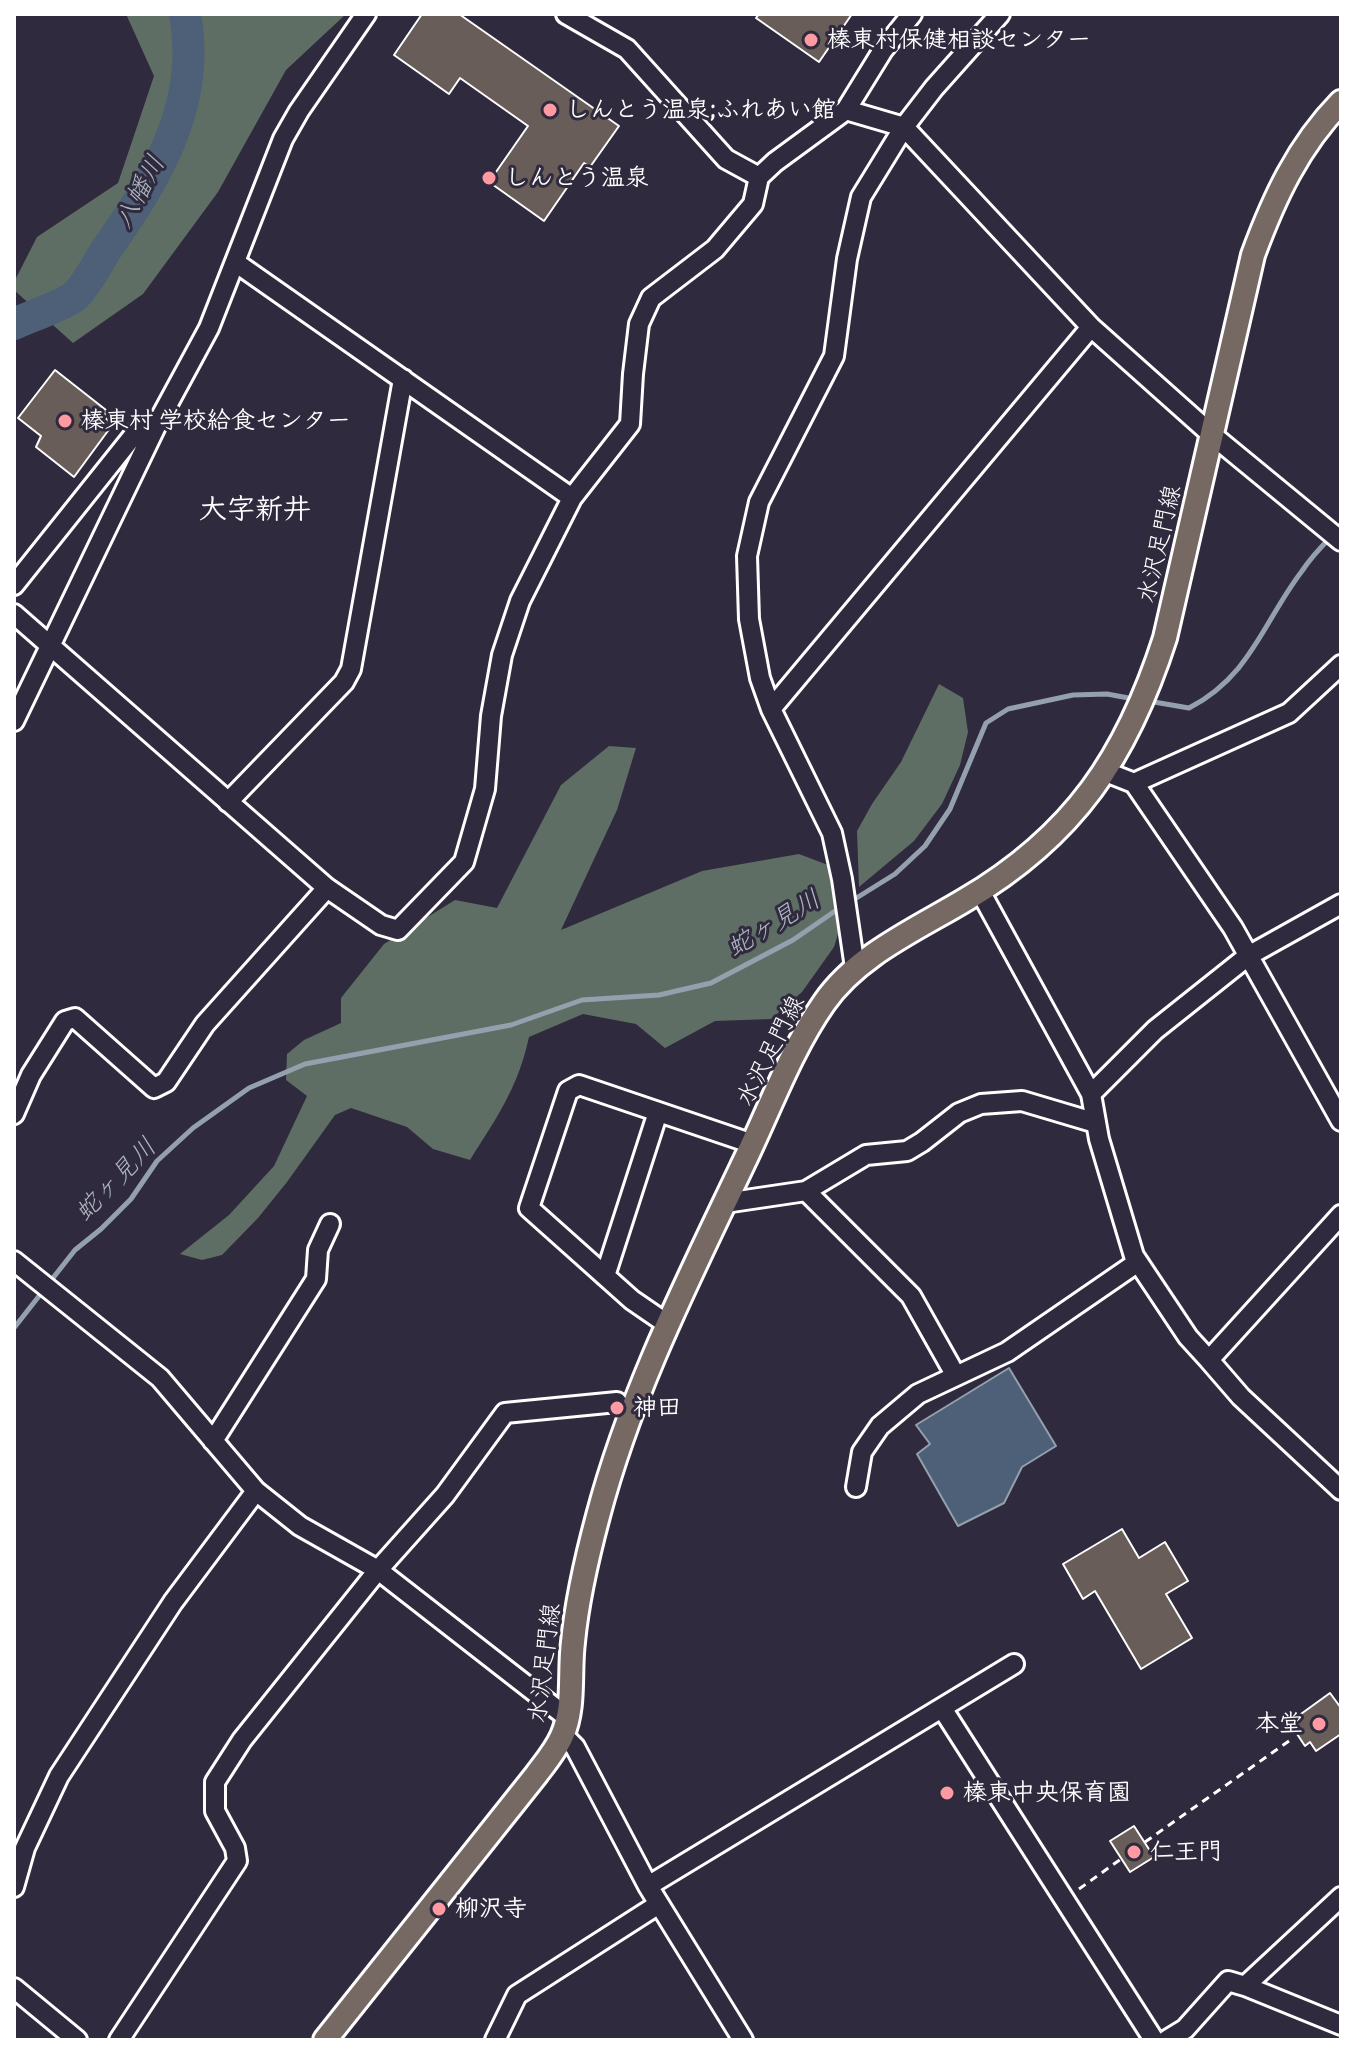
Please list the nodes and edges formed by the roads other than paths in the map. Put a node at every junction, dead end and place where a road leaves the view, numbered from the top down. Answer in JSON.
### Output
{"nodes":[{"id":1,"x":366,"y":14,"type":"edge"},
{"id":2,"x":566,"y":14,"type":"edge"},
{"id":3,"x":912,"y":14,"type":"edge"},
{"id":4,"x":1000,"y":14,"type":"edge"},
{"id":5,"x":1341,"y":102,"type":"edge"},
{"id":6,"x":846,"y":110,"type":"junction"},
{"id":7,"x":904,"y":127,"type":"junction"},
{"id":8,"x":759,"y":177,"type":"junction"},
{"id":9,"x":235,"y":262,"type":"junction"},
{"id":10,"x":1091,"y":327,"type":"junction"},
{"id":11,"x":403,"y":379,"type":"junction"},
{"id":12,"x":157,"y":424,"type":"junction"},
{"id":13,"x":1211,"y":434,"type":"junction"},
{"id":14,"x":572,"y":498,"type":"junction"},
{"id":15,"x":1341,"y":541,"type":"edge"},
{"id":16,"x":14,"y":585,"type":"edge"},
{"id":17,"x":14,"y":614,"type":"edge"},
{"id":18,"x":49,"y":645,"type":"junction"},
{"id":19,"x":1341,"y":665,"type":"edge"},
{"id":20,"x":771,"y":709,"type":"junction"},
{"id":21,"x":14,"y":721,"type":"edge"},
{"id":22,"x":1106,"y":772,"type":"junction"},
{"id":23,"x":1134,"y":783,"type":"junction"},
{"id":24,"x":228,"y":802,"type":"junction"},
{"id":25,"x":327,"y":888,"type":"junction"},
{"id":26,"x":980,"y":891,"type":"junction"},
{"id":27,"x":1341,"y":904,"type":"edge"},
{"id":28,"x":1248,"y":956,"type":"junction"},
{"id":29,"x":855,"y":968,"type":"junction"},
{"id":30,"x":1091,"y":1094,"type":"junction"},
{"id":31,"x":658,"y":1112,"type":"junction"},
{"id":32,"x":14,"y":1114,"type":"edge"},
{"id":33,"x":1341,"y":1121,"type":"edge"},
{"id":34,"x":1096,"y":1123,"type":"junction"},
{"id":35,"x":753,"y":1144,"type":"junction"},
{"id":36,"x":806,"y":1191,"type":"junction"},
{"id":37,"x":725,"y":1203,"type":"junction"},
{"id":38,"x":1341,"y":1215,"type":"edge"},
{"id":39,"x":330,"y":1224,"type":"dead end"},
{"id":40,"x":14,"y":1261,"type":"edge"},
{"id":41,"x":1138,"y":1262,"type":"junction"},
{"id":42,"x":605,"y":1276,"type":"junction"},
{"id":43,"x":667,"y":1324,"type":"junction"},
{"id":44,"x":1209,"y":1360,"type":"junction"},
{"id":45,"x":956,"y":1376,"type":"junction"},
{"id":46,"x":617,"y":1402,"type":"dead end"},
{"id":47,"x":213,"y":1441,"type":"junction"},
{"id":48,"x":856,"y":1487,"type":"dead end"},
{"id":49,"x":1341,"y":1490,"type":"edge"},
{"id":50,"x":256,"y":1491,"type":"junction"},
{"id":51,"x":378,"y":1570,"type":"junction"},
{"id":52,"x":1014,"y":1664,"type":"dead end"},
{"id":53,"x":942,"y":1708,"type":"junction"},
{"id":54,"x":565,"y":1726,"type":"junction"},
{"id":55,"x":648,"y":1886,"type":"junction"},
{"id":56,"x":14,"y":1887,"type":"edge"},
{"id":57,"x":1341,"y":1897,"type":"edge"},
{"id":58,"x":659,"y":1904,"type":"junction"},
{"id":59,"x":1245,"y":1986,"type":"junction"},
{"id":60,"x":14,"y":1988,"type":"edge"},
{"id":61,"x":1341,"y":2025,"type":"edge"},
{"id":62,"x":329,"y":2039,"type":"edge"},
{"id":63,"x":77,"y":2040,"type":"edge"},
{"id":64,"x":119,"y":2040,"type":"edge"},
{"id":65,"x":495,"y":2040,"type":"edge"},
{"id":66,"x":743,"y":2040,"type":"edge"},
{"id":67,"x":1154,"y":2040,"type":"edge"},
{"id":68,"x":1167,"y":2040,"type":"edge"}],
"edges":[{"from":1,"to":9,"type":"street"},
{"from":2,"to":8,"type":"street"},
{"from":3,"to":6,"type":"street"},
{"from":4,"to":7,"type":"street"},
{"from":5,"to":13,"type":"main road","name":"水沢足門線"},
{"from":6,"to":7,"type":"street"},
{"from":6,"to":8,"type":"street"},
{"from":7,"to":10,"type":"street"},
{"from":7,"to":20,"type":"street"},
{"from":8,"to":14,"type":"street"},
{"from":9,"to":11,"type":"street"},
{"from":9,"to":12,"type":"street"},
{"from":10,"to":13,"type":"street"},
{"from":10,"to":20,"type":"street"},
{"from":11,"to":14,"type":"street"},
{"from":11,"to":24,"type":"street"},
{"from":12,"to":16,"type":"street"},
{"from":12,"to":18,"type":"street"},
{"from":13,"to":15,"type":"street"},
{"from":13,"to":22,"type":"main road","name":"水沢足門線"},
{"from":14,"to":25,"type":"street"},
{"from":17,"to":18,"type":"street"},
{"from":18,"to":21,"type":"street"},
{"from":18,"to":24,"type":"street"},
{"from":19,"to":23,"type":"street"},
{"from":20,"to":29,"type":"street"},
{"from":22,"to":23,"type":"street"},
{"from":22,"to":26,"type":"main road","name":"水沢足門線"},
{"from":23,"to":28,"type":"street"},
{"from":24,"to":25,"type":"street"},
{"from":25,"to":32,"type":"street"},
{"from":26,"to":29,"type":"main road","name":"水沢足門線"},
{"from":26,"to":30,"type":"street"},
{"from":27,"to":28,"type":"street"},
{"from":28,"to":30,"type":"street"},
{"from":28,"to":33,"type":"street"},
{"from":29,"to":35,"type":"main road","name":"水沢足門線"},
{"from":30,"to":34,"type":"street"},
{"from":31,"to":35,"type":"street"},
{"from":31,"to":42,"type":"street"},
{"from":31,"to":42,"type":"street"},
{"from":34,"to":36,"type":"street"},
{"from":34,"to":41,"type":"street"},
{"from":35,"to":37,"type":"main road","name":"水沢足門線"},
{"from":36,"to":37,"type":"street"},
{"from":36,"to":45,"type":"street"},
{"from":37,"to":43,"type":"main road","name":"水沢足門線"},
{"from":38,"to":44,"type":"street"},
{"from":39,"to":47,"type":"street"},
{"from":40,"to":47,"type":"street"},
{"from":41,"to":44,"type":"street"},
{"from":41,"to":45,"type":"street"},
{"from":42,"to":43,"type":"street"},
{"from":43,"to":54,"type":"main road","name":"水沢足門線"},
{"from":44,"to":49,"type":"street"},
{"from":45,"to":48,"type":"street"},
{"from":46,"to":51,"type":"street"},
{"from":47,"to":50,"type":"street"},
{"from":50,"to":51,"type":"street"},
{"from":50,"to":56,"type":"street"},
{"from":51,"to":54,"type":"street"},
{"from":51,"to":64,"type":"street"},
{"from":52,"to":53,"type":"street"},
{"from":53,"to":55,"type":"street"},
{"from":53,"to":67,"type":"street"},
{"from":54,"to":55,"type":"street"},
{"from":54,"to":62,"type":"main road","name":"水沢足門線"},
{"from":55,"to":58,"type":"street"},
{"from":57,"to":59,"type":"street"},
{"from":58,"to":65,"type":"street"},
{"from":58,"to":66,"type":"street"},
{"from":59,"to":61,"type":"street"},
{"from":59,"to":68,"type":"street"},
{"from":60,"to":63,"type":"street"}]}
